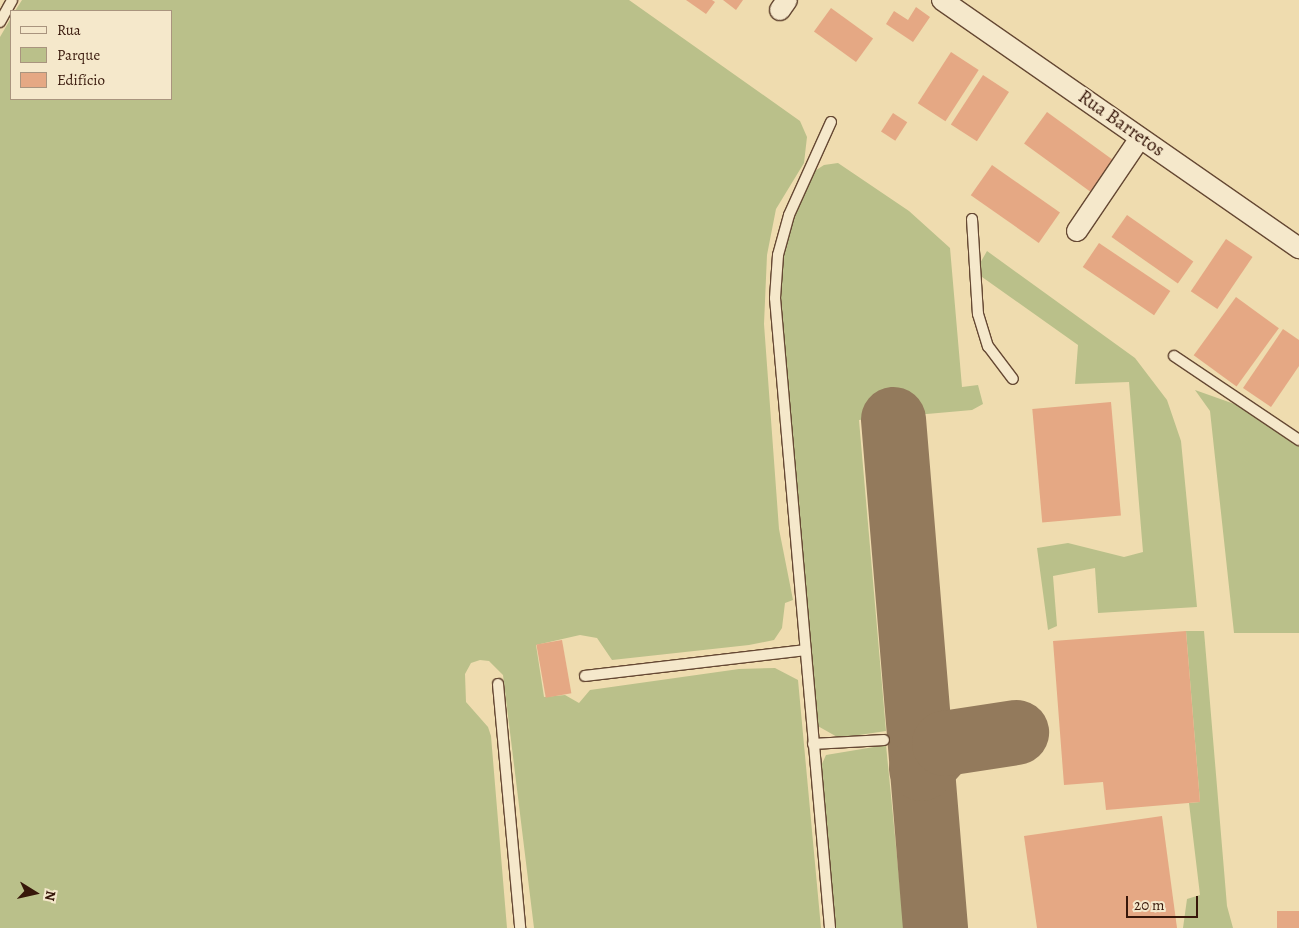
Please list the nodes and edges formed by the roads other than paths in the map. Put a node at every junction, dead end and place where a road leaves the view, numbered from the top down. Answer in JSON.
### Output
{"nodes":[{"id":1,"x":12,"y":0,"type":"edge"},
{"id":2,"x":942,"y":0,"type":"edge"},
{"id":3,"x":0,"y":22,"type":"edge"},
{"id":4,"x":831,"y":122,"type":"dead end"},
{"id":5,"x":1140,"y":138,"type":"junction"},
{"id":6,"x":972,"y":219,"type":"dead end"},
{"id":7,"x":1077,"y":231,"type":"dead end"},
{"id":8,"x":1299,"y":248,"type":"edge"},
{"id":9,"x":1174,"y":356,"type":"dead end"},
{"id":10,"x":1013,"y":379,"type":"dead end"},
{"id":11,"x":1299,"y":440,"type":"edge"},
{"id":12,"x":805,"y":650,"type":"junction"},
{"id":13,"x":585,"y":676,"type":"dead end"},
{"id":14,"x":498,"y":684,"type":"dead end"},
{"id":15,"x":884,"y":740,"type":"dead end"},
{"id":16,"x":813,"y":744,"type":"junction"},
{"id":17,"x":520,"y":928,"type":"edge"},
{"id":18,"x":830,"y":928,"type":"edge"}],
"edges":[{"from":1,"to":3,"type":"lane"},
{"from":2,"to":5,"type":"street","name":"Rua Barretos"},
{"from":4,"to":12,"type":"lane"},
{"from":5,"to":7,"type":"street"},
{"from":5,"to":8,"type":"street","name":"Rua Barretos"},
{"from":6,"to":10,"type":"lane"},
{"from":9,"to":11,"type":"lane"},
{"from":12,"to":13,"type":"lane"},
{"from":12,"to":16,"type":"lane"},
{"from":14,"to":17,"type":"lane"},
{"from":15,"to":16,"type":"lane"},
{"from":16,"to":18,"type":"lane"}]}
